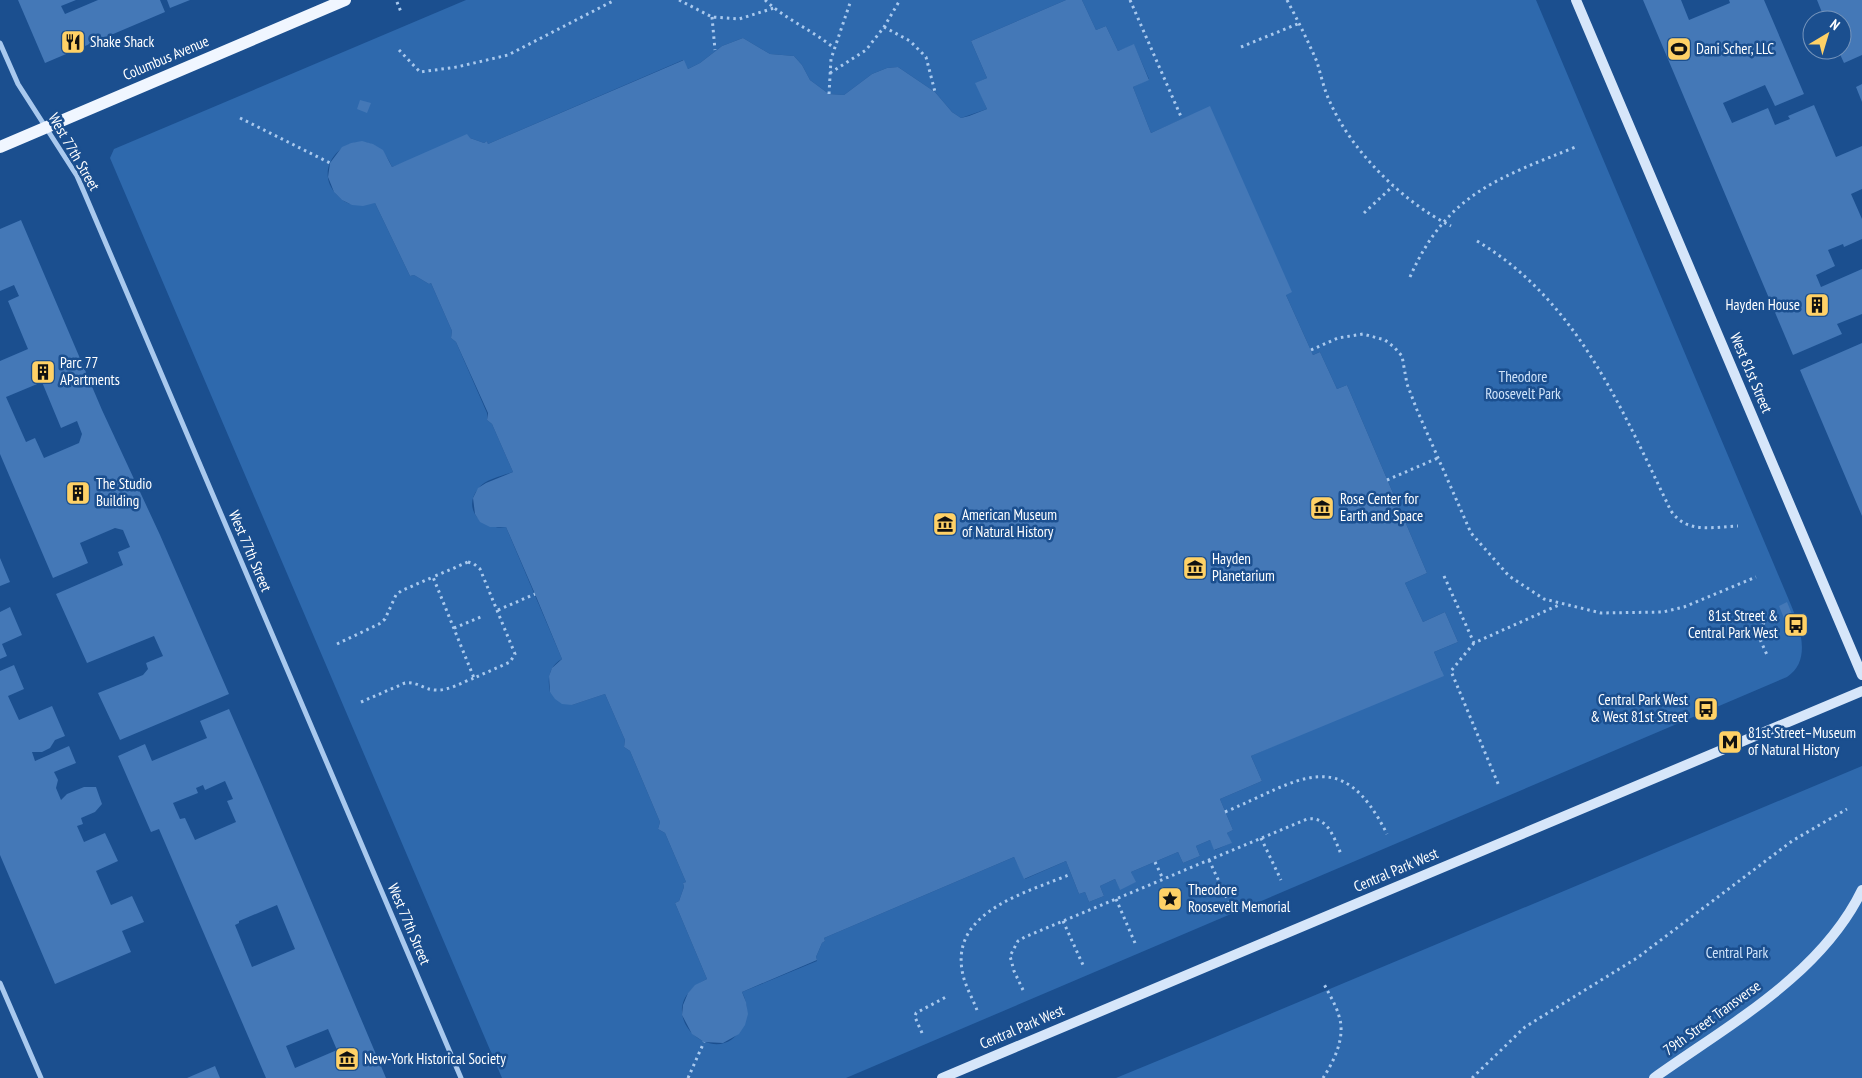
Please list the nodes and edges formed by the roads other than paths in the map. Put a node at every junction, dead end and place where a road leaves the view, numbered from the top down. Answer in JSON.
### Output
{"nodes":[{"id":1,"x":345,"y":0,"type":"edge"},
{"id":2,"x":1576,"y":0,"type":"edge"},
{"id":3,"x":0,"y":42,"type":"edge"},
{"id":4,"x":45,"y":126,"type":"junction"},
{"id":5,"x":0,"y":147,"type":"edge"},
{"id":6,"x":1862,"y":675,"type":"edge"},
{"id":7,"x":1862,"y":691,"type":"edge"},
{"id":8,"x":1862,"y":890,"type":"edge"},
{"id":9,"x":0,"y":984,"type":"edge"},
{"id":10,"x":41,"y":1078,"type":"edge"},
{"id":11,"x":461,"y":1078,"type":"edge"},
{"id":12,"x":942,"y":1078,"type":"edge"},
{"id":13,"x":1654,"y":1078,"type":"edge"}],
"edges":[{"from":1,"to":4,"type":"main road","name":"Columbus Avenue"},
{"from":2,"to":6,"type":"main road","name":"West 81st Street"},
{"from":3,"to":4,"type":"street","name":"West 77th Street"},
{"from":4,"to":5,"type":"main road","name":"Columbus Avenue"},
{"from":4,"to":11,"type":"street","name":"West 77th Street"},
{"from":7,"to":12,"type":"main road","name":"Central Park West"},
{"from":8,"to":13,"type":"main road","name":"79th Street Transverse"},
{"from":9,"to":10,"type":"street"}]}
